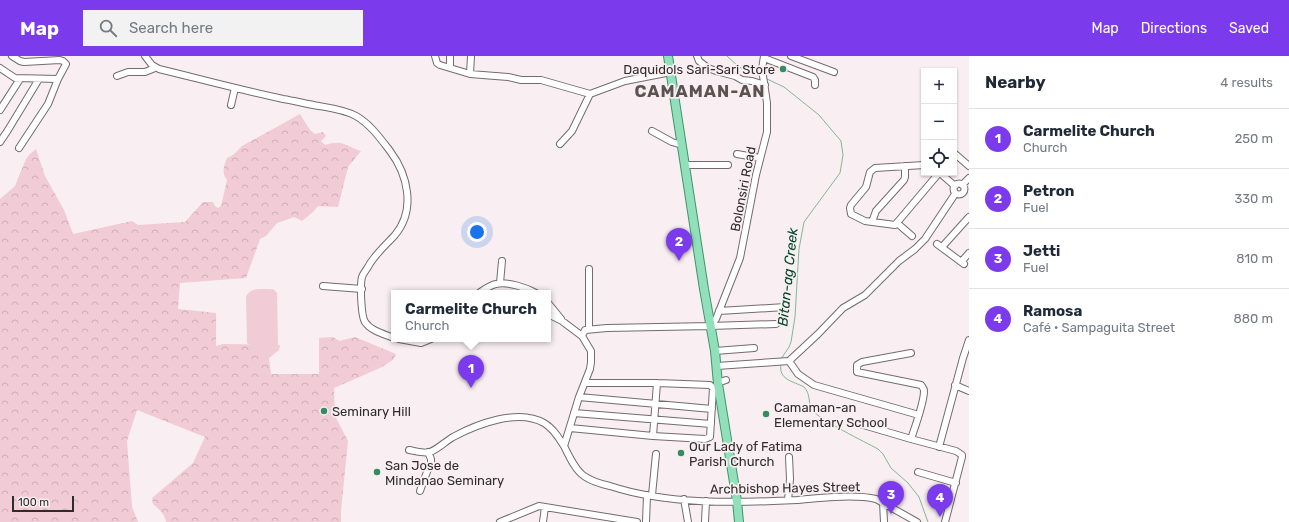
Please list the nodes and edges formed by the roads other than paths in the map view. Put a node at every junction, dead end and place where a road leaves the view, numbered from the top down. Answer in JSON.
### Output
{"nodes":[{"id":1,"x":12,"y":56,"type":"edge"},
{"id":2,"x":145,"y":56,"type":"edge"},
{"id":3,"x":435,"y":56,"type":"edge"},
{"id":4,"x":450,"y":56,"type":"edge"},
{"id":5,"x":471,"y":56,"type":"edge"},
{"id":6,"x":668,"y":56,"type":"edge"},
{"id":7,"x":697,"y":56,"type":"edge"},
{"id":8,"x":790,"y":56,"type":"edge"},
{"id":9,"x":764,"y":57,"type":"edge"},
{"id":10,"x":450,"y":67,"type":"junction"},
{"id":11,"x":155,"y":68,"type":"junction"},
{"id":12,"x":2,"y":69,"type":"edge"},
{"id":13,"x":671,"y":72,"type":"junction"},
{"id":14,"x":834,"y":72,"type":"dead end"},
{"id":15,"x":470,"y":74,"type":"junction"},
{"id":16,"x":117,"y":76,"type":"dead end"},
{"id":17,"x":0,"y":78,"type":"edge"},
{"id":18,"x":20,"y":79,"type":"junction"},
{"id":19,"x":39,"y":79,"type":"junction"},
{"id":20,"x":58,"y":79,"type":"junction"},
{"id":21,"x":764,"y":84,"type":"junction"},
{"id":22,"x":815,"y":85,"type":"dead end"},
{"id":23,"x":235,"y":88,"type":"junction"},
{"id":24,"x":590,"y":94,"type":"junction"},
{"id":25,"x":231,"y":106,"type":"dead end"},
{"id":26,"x":0,"y":110,"type":"edge"},
{"id":27,"x":652,"y":131,"type":"dead end"},
{"id":28,"x":0,"y":142,"type":"edge"},
{"id":29,"x":560,"y":144,"type":"dead end"},
{"id":30,"x":682,"y":145,"type":"junction"},
{"id":31,"x":19,"y":148,"type":"dead end"},
{"id":32,"x":737,"y":154,"type":"dead end"},
{"id":33,"x":957,"y":156,"type":"edge"},
{"id":34,"x":760,"y":158,"type":"junction"},
{"id":35,"x":686,"y":165,"type":"junction"},
{"id":36,"x":728,"y":165,"type":"dead end"},
{"id":37,"x":921,"y":165,"type":"edge"},
{"id":38,"x":904,"y":166,"type":"junction"},
{"id":39,"x":969,"y":166,"type":"edge"},
{"id":40,"x":937,"y":176,"type":"edge"},
{"id":41,"x":943,"y":176,"type":"edge"},
{"id":42,"x":969,"y":178,"type":"edge"},
{"id":43,"x":962,"y":185,"type":"junction"},
{"id":44,"x":955,"y":186,"type":"junction"},
{"id":45,"x":964,"y":193,"type":"junction"},
{"id":46,"x":955,"y":194,"type":"junction"},
{"id":47,"x":969,"y":198,"type":"edge"},
{"id":48,"x":969,"y":218,"type":"edge"},
{"id":49,"x":872,"y":222,"type":"junction"},
{"id":50,"x":897,"y":223,"type":"junction"},
{"id":51,"x":912,"y":236,"type":"dead end"},
{"id":52,"x":969,"y":252,"type":"edge"},
{"id":53,"x":502,"y":260,"type":"dead end"},
{"id":54,"x":589,"y":269,"type":"dead end"},
{"id":55,"x":500,"y":283,"type":"junction"},
{"id":56,"x":323,"y":286,"type":"dead end"},
{"id":57,"x":362,"y":289,"type":"junction"},
{"id":58,"x":484,"y":290,"type":"edge"},
{"id":59,"x":530,"y":290,"type":"edge"},
{"id":60,"x":551,"y":307,"type":"edge"},
{"id":61,"x":785,"y":307,"type":"dead end"},
{"id":62,"x":719,"y":311,"type":"junction"},
{"id":63,"x":551,"y":316,"type":"edge"},
{"id":64,"x":562,"y":321,"type":"junction"},
{"id":65,"x":712,"y":324,"type":"junction"},
{"id":66,"x":776,"y":324,"type":"dead end"},
{"id":67,"x":589,"y":329,"type":"junction"},
{"id":68,"x":582,"y":336,"type":"junction"},
{"id":69,"x":391,"y":337,"type":"edge"},
{"id":70,"x":969,"y":340,"type":"edge"},
{"id":71,"x":754,"y":348,"type":"dead end"},
{"id":72,"x":715,"y":351,"type":"junction"},
{"id":73,"x":911,"y":353,"type":"dead end"},
{"id":74,"x":963,"y":358,"type":"junction"},
{"id":75,"x":787,"y":361,"type":"junction"},
{"id":76,"x":969,"y":362,"type":"edge"},
{"id":77,"x":717,"y":366,"type":"junction"},
{"id":78,"x":726,"y":380,"type":"dead end"},
{"id":79,"x":585,"y":383,"type":"junction"},
{"id":80,"x":657,"y":383,"type":"junction"},
{"id":81,"x":718,"y":384,"type":"junction"},
{"id":82,"x":955,"y":385,"type":"junction"},
{"id":83,"x":969,"y":392,"type":"edge"},
{"id":84,"x":579,"y":398,"type":"junction"},
{"id":85,"x":655,"y":404,"type":"junction"},
{"id":86,"x":712,"y":409,"type":"junction"},
{"id":87,"x":574,"y":413,"type":"junction"},
{"id":88,"x":919,"y":415,"type":"junction"},
{"id":89,"x":654,"y":420,"type":"junction"},
{"id":90,"x":711,"y":424,"type":"junction"},
{"id":91,"x":860,"y":424,"type":"dead end"},
{"id":92,"x":570,"y":428,"type":"junction"},
{"id":93,"x":653,"y":436,"type":"junction"},
{"id":94,"x":911,"y":439,"type":"junction"},
{"id":95,"x":564,"y":446,"type":"junction"},
{"id":96,"x":939,"y":447,"type":"junction"},
{"id":97,"x":409,"y":450,"type":"dead end"},
{"id":98,"x":428,"y":452,"type":"junction"},
{"id":99,"x":656,"y":454,"type":"dead end"},
{"id":100,"x":790,"y":457,"type":"dead end"},
{"id":101,"x":918,"y":472,"type":"dead end"},
{"id":102,"x":956,"y":483,"type":"junction"},
{"id":103,"x":420,"y":491,"type":"dead end"},
{"id":104,"x":650,"y":495,"type":"junction"},
{"id":105,"x":684,"y":500,"type":"junction"},
{"id":106,"x":788,"y":500,"type":"junction"},
{"id":107,"x":706,"y":501,"type":"junction"},
{"id":108,"x":737,"y":501,"type":"junction"},
{"id":109,"x":882,"y":502,"type":"junction"},
{"id":110,"x":545,"y":507,"type":"junction"},
{"id":111,"x":500,"y":522,"type":"edge"},
{"id":112,"x":543,"y":522,"type":"edge"},
{"id":113,"x":637,"y":522,"type":"edge"},
{"id":114,"x":646,"y":522,"type":"edge"},
{"id":115,"x":688,"y":522,"type":"edge"},
{"id":116,"x":705,"y":522,"type":"edge"},
{"id":117,"x":739,"y":522,"type":"edge"},
{"id":118,"x":884,"y":522,"type":"edge"},
{"id":119,"x":917,"y":522,"type":"edge"},
{"id":120,"x":945,"y":522,"type":"edge"}],
"edges":[{"from":1,"to":20,"type":"street"},
{"from":2,"to":11,"type":"street"},
{"from":3,"to":10,"type":"street"},
{"from":4,"to":10,"type":"street"},
{"from":5,"to":15,"type":"street"},
{"from":6,"to":13,"type":"main road"},
{"from":7,"to":21,"type":"street"},
{"from":8,"to":14,"type":"street"},
{"from":9,"to":21,"type":"street","name":"Bolonsiri Road"},
{"from":9,"to":22,"type":"street"},
{"from":10,"to":15,"type":"street"},
{"from":11,"to":16,"type":"street"},
{"from":11,"to":23,"type":"street"},
{"from":12,"to":17,"type":"street"},
{"from":12,"to":18,"type":"street"},
{"from":13,"to":24,"type":"street"},
{"from":13,"to":30,"type":"main road"},
{"from":15,"to":24,"type":"street"},
{"from":18,"to":19,"type":"street"},
{"from":18,"to":26,"type":"street"},
{"from":19,"to":20,"type":"street"},
{"from":19,"to":28,"type":"street"},
{"from":20,"to":31,"type":"street"},
{"from":21,"to":34,"type":"street","name":"Bolonsiri Road"},
{"from":23,"to":25,"type":"street"},
{"from":23,"to":57,"type":"street"},
{"from":24,"to":29,"type":"street"},
{"from":27,"to":30,"type":"street"},
{"from":30,"to":35,"type":"main road"},
{"from":32,"to":34,"type":"street"},
{"from":33,"to":39,"type":"street"},
{"from":34,"to":62,"type":"street","name":"Bolonsiri Road"},
{"from":35,"to":36,"type":"street"},
{"from":35,"to":65,"type":"main road"},
{"from":37,"to":38,"type":"street"},
{"from":38,"to":49,"type":"street"},
{"from":38,"to":49,"type":"street"},
{"from":40,"to":50,"type":"street"},
{"from":41,"to":44,"type":"street"},
{"from":42,"to":43,"type":"street"},
{"from":43,"to":44,"type":"street"},
{"from":43,"to":45,"type":"street"},
{"from":44,"to":46,"type":"street"},
{"from":45,"to":46,"type":"street"},
{"from":45,"to":47,"type":"street"},
{"from":46,"to":75,"type":"street"},
{"from":48,"to":52,"type":"street"},
{"from":49,"to":50,"type":"street"},
{"from":50,"to":51,"type":"street"},
{"from":53,"to":55,"type":"street"},
{"from":54,"to":67,"type":"street"},
{"from":55,"to":58,"type":"street"},
{"from":55,"to":59,"type":"street"},
{"from":56,"to":57,"type":"street"},
{"from":57,"to":69,"type":"street"},
{"from":60,"to":64,"type":"street"},
{"from":61,"to":62,"type":"street"},
{"from":62,"to":65,"type":"street","name":"Bolonsiri Road"},
{"from":63,"to":64,"type":"street"},
{"from":64,"to":68,"type":"street"},
{"from":65,"to":66,"type":"street"},
{"from":65,"to":67,"type":"street"},
{"from":65,"to":72,"type":"main road"},
{"from":67,"to":68,"type":"street"},
{"from":68,"to":79,"type":"street"},
{"from":70,"to":74,"type":"street"},
{"from":71,"to":72,"type":"street"},
{"from":72,"to":77,"type":"main road"},
{"from":73,"to":88,"type":"street"},
{"from":74,"to":76,"type":"street"},
{"from":74,"to":82,"type":"street"},
{"from":75,"to":77,"type":"street"},
{"from":75,"to":88,"type":"street"},
{"from":77,"to":81,"type":"main road"},
{"from":78,"to":81,"type":"street"},
{"from":79,"to":80,"type":"street"},
{"from":79,"to":84,"type":"street"},
{"from":80,"to":85,"type":"street"},
{"from":80,"to":86,"type":"street"},
{"from":81,"to":108,"type":"main road"},
{"from":82,"to":83,"type":"street"},
{"from":82,"to":96,"type":"street"},
{"from":84,"to":85,"type":"street"},
{"from":84,"to":87,"type":"street"},
{"from":85,"to":86,"type":"street"},
{"from":85,"to":89,"type":"street"},
{"from":86,"to":90,"type":"street"},
{"from":87,"to":89,"type":"street"},
{"from":87,"to":92,"type":"street"},
{"from":88,"to":94,"type":"street"},
{"from":89,"to":90,"type":"street"},
{"from":89,"to":93,"type":"street"},
{"from":90,"to":93,"type":"street"},
{"from":91,"to":94,"type":"street"},
{"from":92,"to":93,"type":"street"},
{"from":92,"to":95,"type":"street"},
{"from":94,"to":96,"type":"street"},
{"from":95,"to":98,"type":"street","name":"Archbishop Hayes Street"},
{"from":95,"to":104,"type":"street","name":"Archbishop Hayes Street"},
{"from":96,"to":102,"type":"street"},
{"from":97,"to":98,"type":"street"},
{"from":98,"to":103,"type":"street"},
{"from":99,"to":104,"type":"street"},
{"from":100,"to":106,"type":"street"},
{"from":101,"to":102,"type":"street"},
{"from":102,"to":120,"type":"street"},
{"from":104,"to":105,"type":"street","name":"Archbishop Hayes Street"},
{"from":104,"to":114,"type":"street"},
{"from":105,"to":107,"type":"street","name":"Archbishop Hayes Street"},
{"from":105,"to":115,"type":"street"},
{"from":106,"to":108,"type":"street","name":"Archbishop Hayes Street"},
{"from":106,"to":109,"type":"street","name":"Archbishop Hayes Street"},
{"from":107,"to":108,"type":"street","name":"Archbishop Hayes Street"},
{"from":107,"to":116,"type":"street"},
{"from":108,"to":117,"type":"main road"},
{"from":109,"to":118,"type":"street"},
{"from":109,"to":119,"type":"street","name":"Archbishop Hayes Street"},
{"from":110,"to":111,"type":"street"},
{"from":110,"to":112,"type":"street"},
{"from":110,"to":113,"type":"street"}]}
